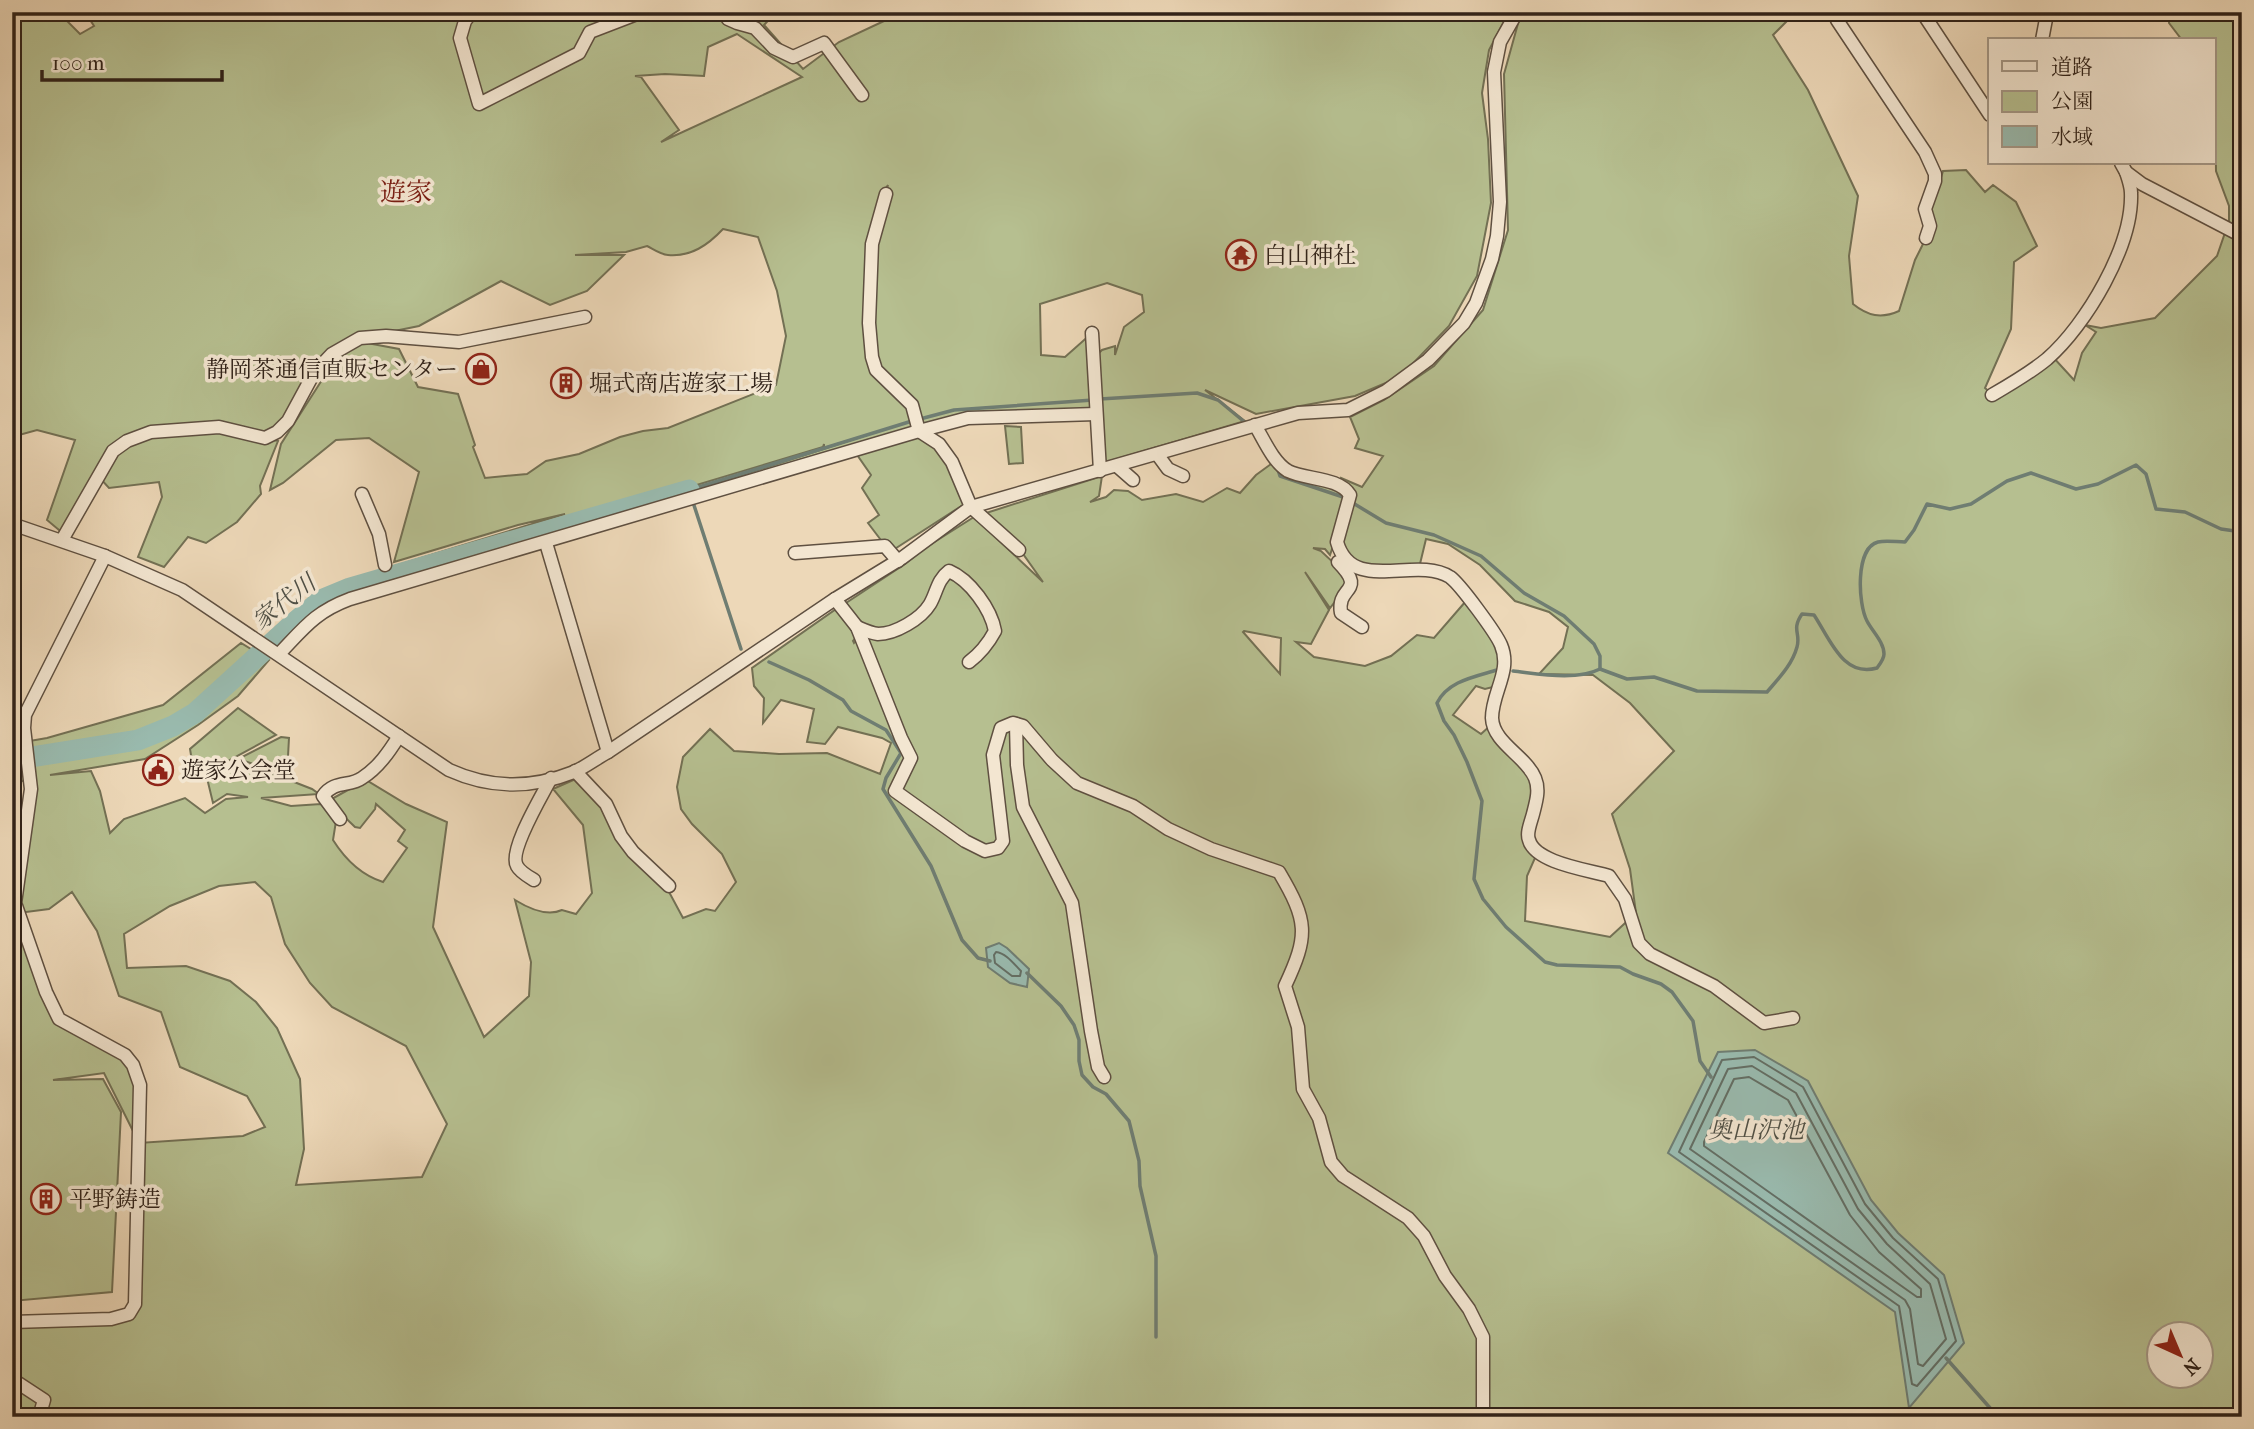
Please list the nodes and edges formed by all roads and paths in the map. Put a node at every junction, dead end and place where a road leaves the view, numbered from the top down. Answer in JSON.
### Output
{"nodes":[{"id":1,"x":472,"y":12,"type":"edge"},
{"id":2,"x":642,"y":12,"type":"edge"},
{"id":3,"x":723,"y":12,"type":"edge"},
{"id":4,"x":1517,"y":12,"type":"edge"},
{"id":5,"x":1838,"y":12,"type":"edge"},
{"id":6,"x":1922,"y":12,"type":"edge"},
{"id":7,"x":2039,"y":12,"type":"edge"},
{"id":8,"x":2042,"y":38,"type":"edge"},
{"id":9,"x":862,"y":95,"type":"dead end"},
{"id":10,"x":1988,"y":112,"type":"edge"},
{"id":11,"x":2123,"y":167,"type":"edge"},
{"id":12,"x":886,"y":194,"type":"dead end"},
{"id":13,"x":2242,"y":236,"type":"edge"},
{"id":14,"x":1926,"y":238,"type":"dead end"},
{"id":15,"x":585,"y":317,"type":"dead end"},
{"id":16,"x":1092,"y":333,"type":"dead end"},
{"id":17,"x":1993,"y":395,"type":"dead end"},
{"id":18,"x":1096,"y":411,"type":"junction"},
{"id":19,"x":1250,"y":427,"type":"junction"},
{"id":20,"x":918,"y":428,"type":"junction"},
{"id":21,"x":1157,"y":454,"type":"junction"},
{"id":22,"x":1117,"y":466,"type":"junction"},
{"id":23,"x":1100,"y":471,"type":"junction"},
{"id":24,"x":1184,"y":476,"type":"dead end"},
{"id":25,"x":1133,"y":480,"type":"dead end"},
{"id":26,"x":362,"y":494,"type":"dead end"},
{"id":27,"x":971,"y":508,"type":"junction"},
{"id":28,"x":12,"y":524,"type":"edge"},
{"id":29,"x":62,"y":540,"type":"junction"},
{"id":30,"x":545,"y":542,"type":"junction"},
{"id":31,"x":1337,"y":542,"type":"junction"},
{"id":32,"x":1018,"y":550,"type":"dead end"},
{"id":33,"x":795,"y":553,"type":"dead end"},
{"id":34,"x":105,"y":556,"type":"junction"},
{"id":35,"x":898,"y":561,"type":"junction"},
{"id":36,"x":385,"y":565,"type":"dead end"},
{"id":37,"x":835,"y":599,"type":"junction"},
{"id":38,"x":857,"y":627,"type":"junction"},
{"id":39,"x":1362,"y":627,"type":"dead end"},
{"id":40,"x":279,"y":654,"type":"junction"},
{"id":41,"x":969,"y":662,"type":"dead end"},
{"id":42,"x":1016,"y":724,"type":"junction"},
{"id":43,"x":399,"y":736,"type":"junction"},
{"id":44,"x":608,"y":752,"type":"junction"},
{"id":45,"x":575,"y":771,"type":"junction"},
{"id":46,"x":551,"y":778,"type":"junction"},
{"id":47,"x":340,"y":819,"type":"dead end"},
{"id":48,"x":534,"y":880,"type":"dead end"},
{"id":49,"x":669,"y":886,"type":"dead end"},
{"id":50,"x":1793,"y":1018,"type":"dead end"},
{"id":51,"x":1104,"y":1077,"type":"dead end"},
{"id":52,"x":12,"y":1322,"type":"edge"},
{"id":53,"x":12,"y":1379,"type":"edge"},
{"id":54,"x":39,"y":1417,"type":"edge"},
{"id":55,"x":1483,"y":1417,"type":"edge"}],
"edges":[{"from":1,"to":2,"type":"street"},
{"from":3,"to":9,"type":"street"},
{"from":4,"to":19,"type":"street"},
{"from":5,"to":14,"type":"street"},
{"from":6,"to":10,"type":"street"},
{"from":7,"to":8,"type":"street"},
{"from":11,"to":13,"type":"street"},
{"from":11,"to":17,"type":"street"},
{"from":12,"to":20,"type":"street"},
{"from":15,"to":29,"type":"street"},
{"from":16,"to":18,"type":"street"},
{"from":18,"to":20,"type":"street"},
{"from":18,"to":23,"type":"street"},
{"from":19,"to":21,"type":"street"},
{"from":19,"to":31,"type":"street"},
{"from":20,"to":27,"type":"street"},
{"from":20,"to":30,"type":"street"},
{"from":21,"to":22,"type":"street"},
{"from":21,"to":24,"type":"street"},
{"from":22,"to":23,"type":"street"},
{"from":22,"to":25,"type":"street"},
{"from":23,"to":27,"type":"street"},
{"from":26,"to":36,"type":"street"},
{"from":27,"to":32,"type":"street"},
{"from":27,"to":35,"type":"street"},
{"from":28,"to":29,"type":"street"},
{"from":29,"to":34,"type":"street"},
{"from":30,"to":40,"type":"street"},
{"from":30,"to":44,"type":"street"},
{"from":31,"to":39,"type":"street"},
{"from":31,"to":50,"type":"street"},
{"from":33,"to":35,"type":"street"},
{"from":34,"to":40,"type":"street"},
{"from":34,"to":52,"type":"street"},
{"from":35,"to":37,"type":"street"},
{"from":37,"to":38,"type":"street"},
{"from":37,"to":44,"type":"street"},
{"from":38,"to":41,"type":"street"},
{"from":38,"to":42,"type":"street"},
{"from":40,"to":43,"type":"street"},
{"from":42,"to":51,"type":"street"},
{"from":42,"to":55,"type":"street"},
{"from":43,"to":46,"type":"street"},
{"from":43,"to":47,"type":"street"},
{"from":44,"to":45,"type":"street"},
{"from":45,"to":46,"type":"street"},
{"from":45,"to":49,"type":"street"},
{"from":46,"to":48,"type":"street"},
{"from":53,"to":54,"type":"street"}]}
